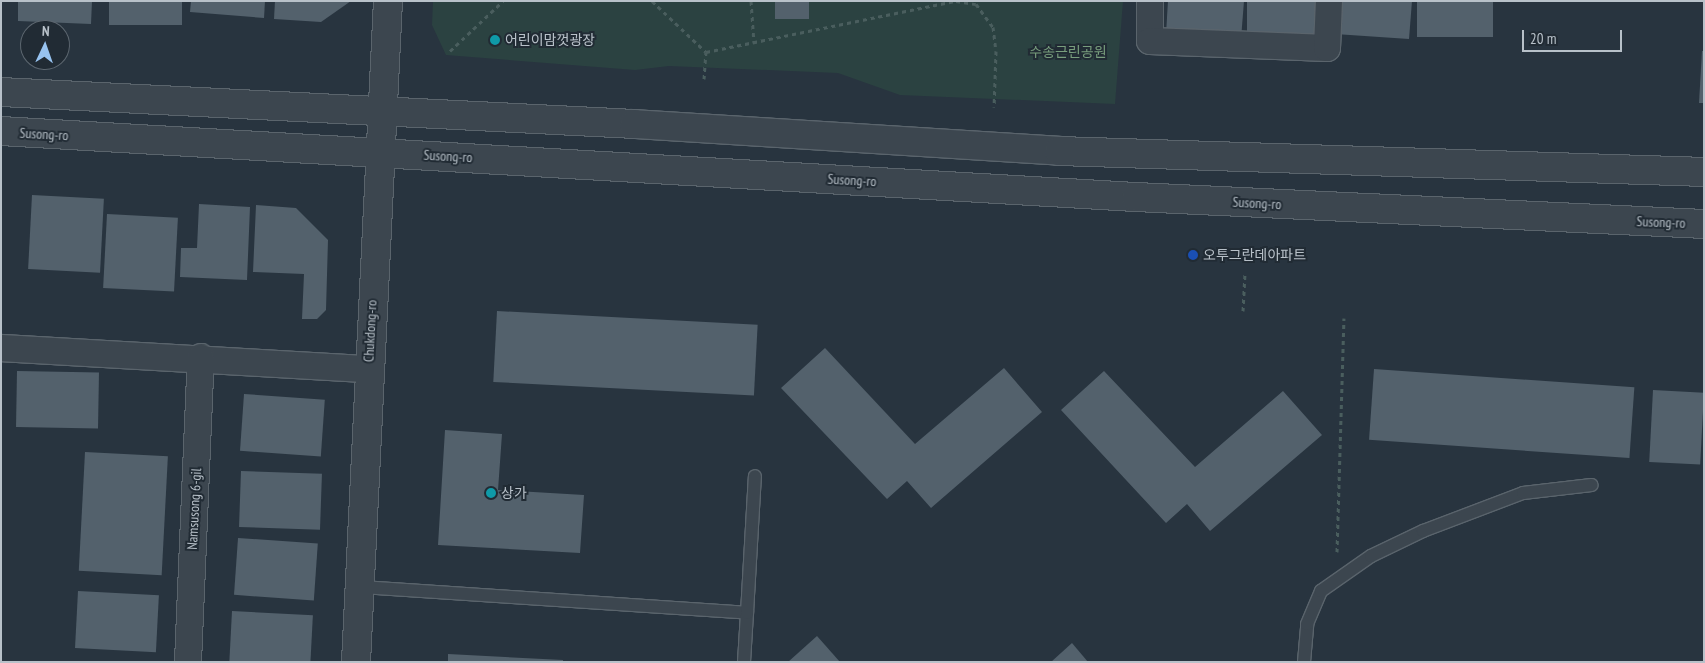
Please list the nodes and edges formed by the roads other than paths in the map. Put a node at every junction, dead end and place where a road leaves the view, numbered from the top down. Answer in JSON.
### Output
{"nodes":[{"id":1,"x":388,"y":1,"type":"edge"},
{"id":2,"x":1150,"y":1,"type":"edge"},
{"id":3,"x":1330,"y":1,"type":"edge"},
{"id":4,"x":1,"y":92,"type":"edge"},
{"id":5,"x":381,"y":110,"type":"junction"},
{"id":6,"x":1,"y":131,"type":"edge"},
{"id":7,"x":378,"y":153,"type":"junction"},
{"id":8,"x":1704,"y":172,"type":"edge"},
{"id":9,"x":1704,"y":224,"type":"edge"},
{"id":10,"x":1,"y":348,"type":"edge"},
{"id":11,"x":201,"y":357,"type":"junction"},
{"id":12,"x":368,"y":369,"type":"junction"},
{"id":13,"x":755,"y":476,"type":"dead end"},
{"id":14,"x":1592,"y":485,"type":"dead end"},
{"id":15,"x":360,"y":587,"type":"junction"},
{"id":16,"x":747,"y":613,"type":"junction"},
{"id":17,"x":188,"y":662,"type":"edge"},
{"id":18,"x":356,"y":662,"type":"edge"},
{"id":19,"x":744,"y":662,"type":"edge"},
{"id":20,"x":1304,"y":662,"type":"edge"}],
"edges":[{"from":1,"to":5,"type":"street","name":"Chukdong-ro"},
{"from":2,"to":3,"type":"street"},
{"from":4,"to":5,"type":"street"},
{"from":5,"to":7,"type":"street","name":"Chukdong-ro"},
{"from":5,"to":8,"type":"street"},
{"from":6,"to":7,"type":"street","name":"Susong-ro"},
{"from":7,"to":9,"type":"street","name":"Susong-ro"},
{"from":7,"to":12,"type":"street","name":"Chukdong-ro"},
{"from":10,"to":11,"type":"street"},
{"from":11,"to":12,"type":"street"},
{"from":11,"to":17,"type":"street","name":"Namsusong 6-gil"},
{"from":12,"to":15,"type":"street","name":"Chukdong-ro"},
{"from":13,"to":16,"type":"lane"},
{"from":14,"to":20,"type":"lane"},
{"from":15,"to":16,"type":"lane"},
{"from":15,"to":18,"type":"street","name":"Chukdong-ro"},
{"from":16,"to":19,"type":"lane"}]}
